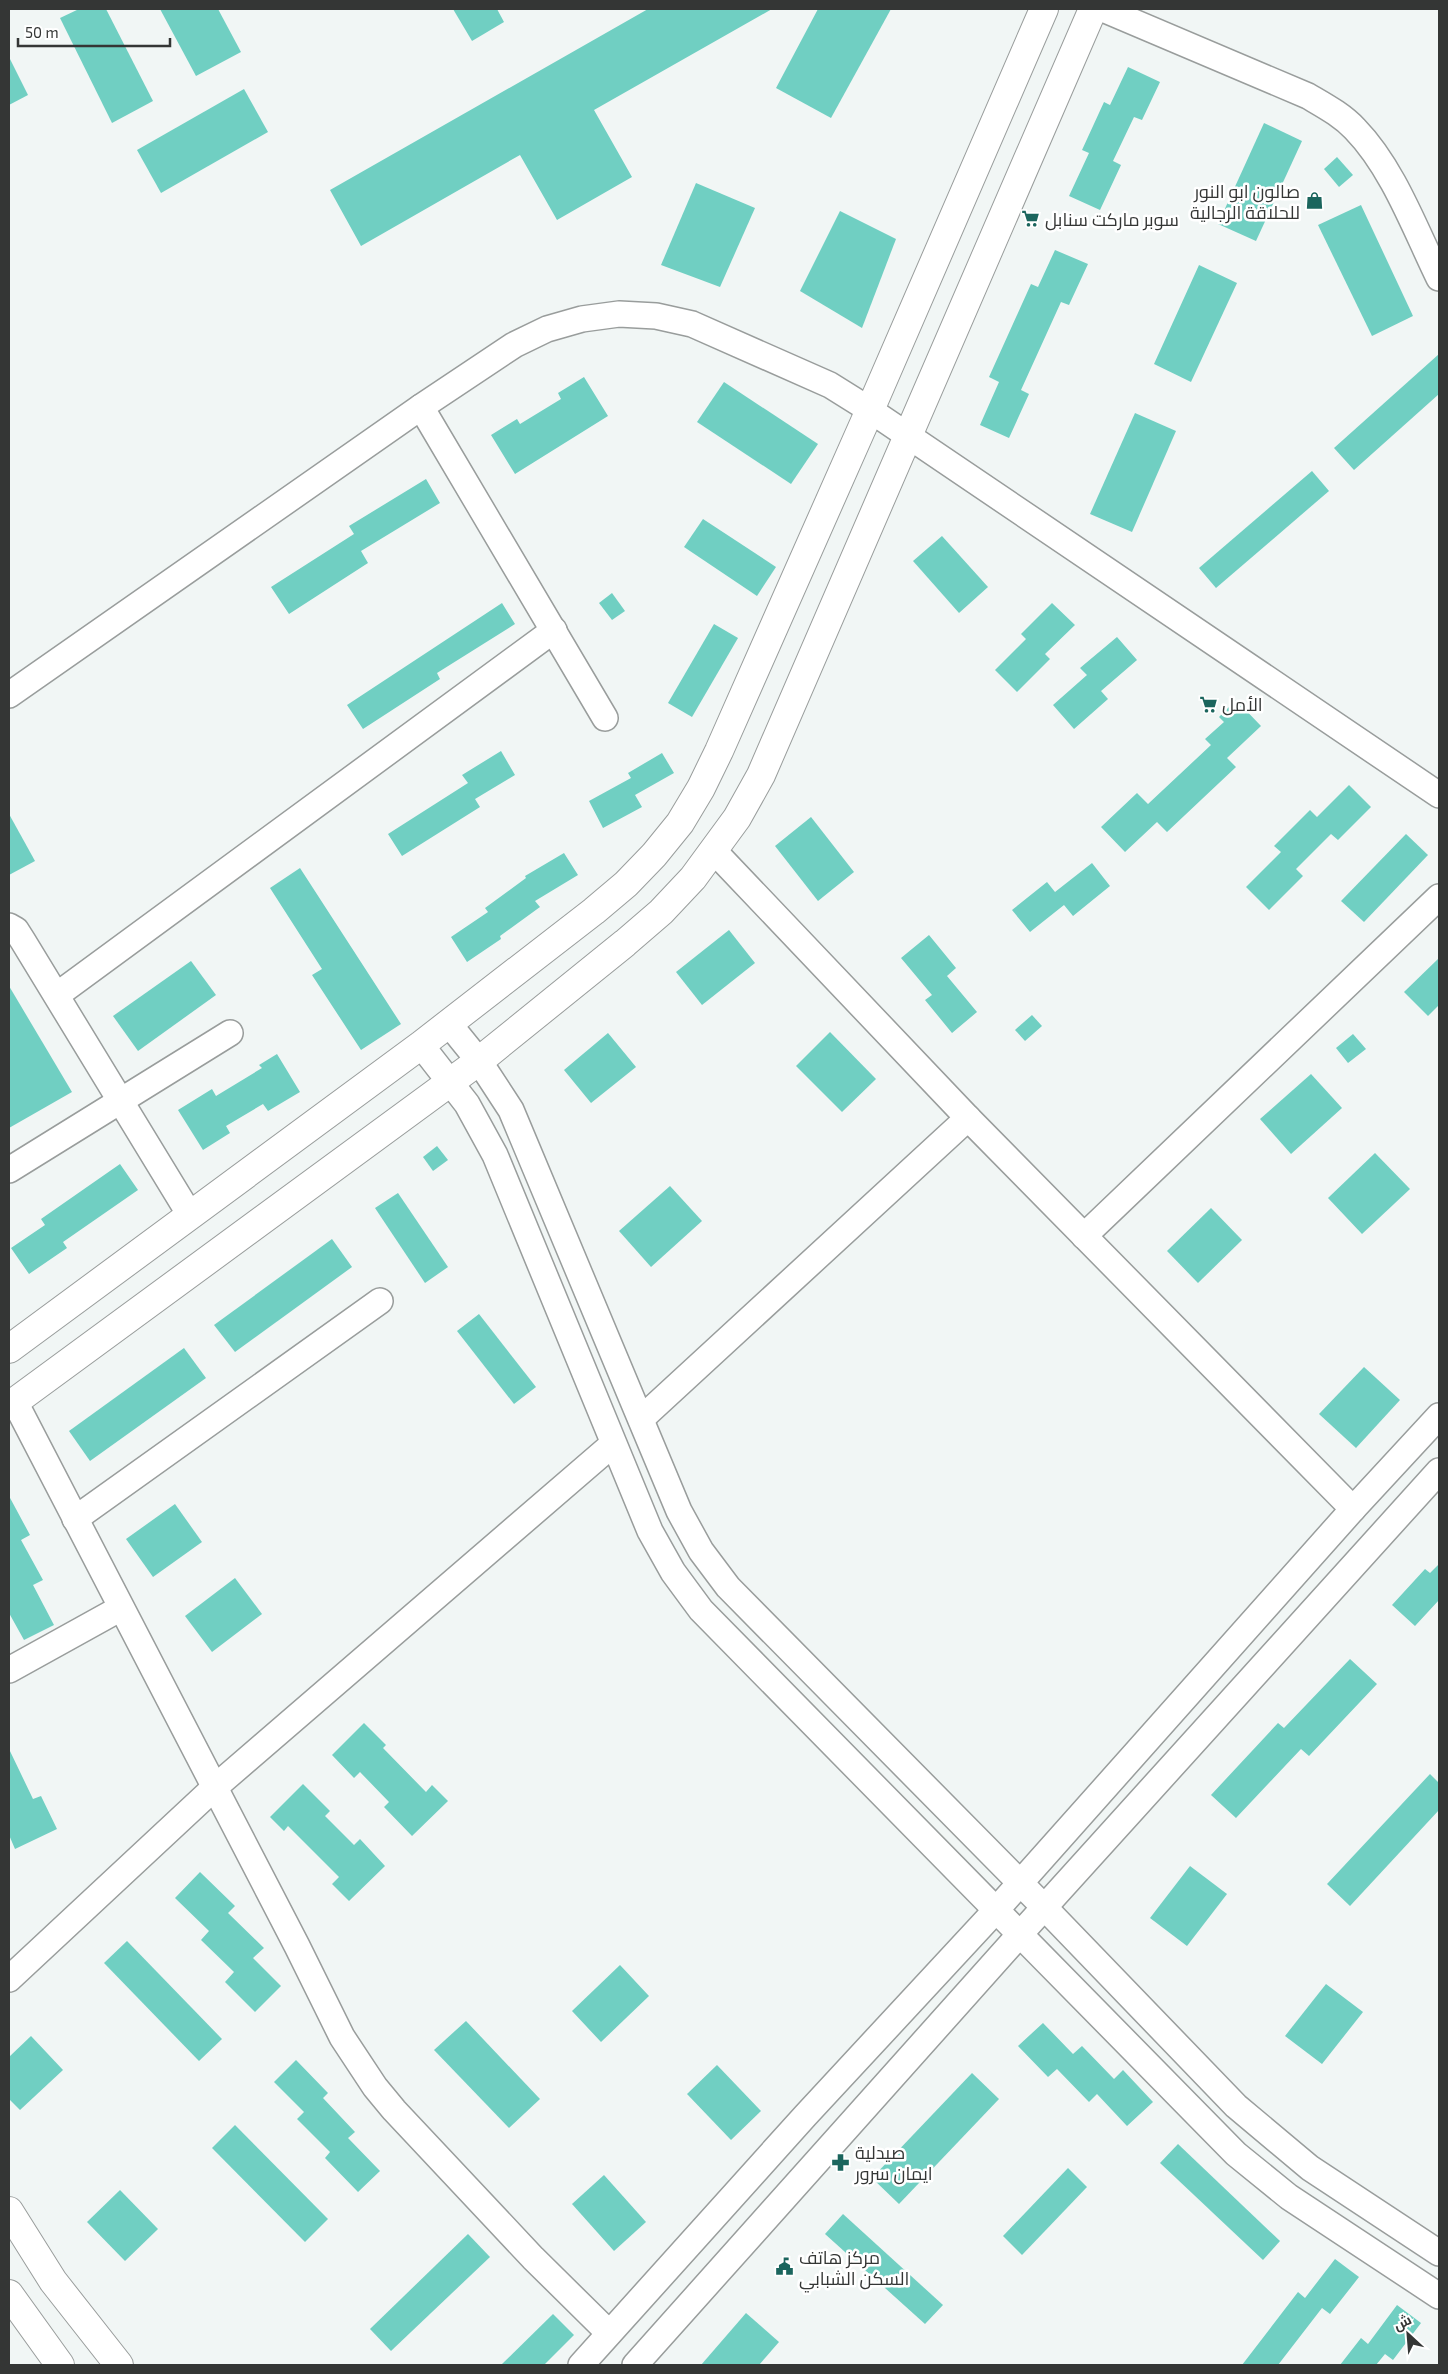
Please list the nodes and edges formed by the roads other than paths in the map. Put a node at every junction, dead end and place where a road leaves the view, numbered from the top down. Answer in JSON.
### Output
{"nodes":[{"id":1,"x":1044,"y":9,"type":"edge"},
{"id":2,"x":1094,"y":9,"type":"edge"},
{"id":3,"x":1103,"y":9,"type":"edge"},
{"id":4,"x":1439,"y":278,"type":"edge"},
{"id":5,"x":421,"y":406,"type":"junction"},
{"id":6,"x":870,"y":410,"type":"junction"},
{"id":7,"x":908,"y":435,"type":"junction"},
{"id":8,"x":554,"y":630,"type":"junction"},
{"id":9,"x":9,"y":695,"type":"edge"},
{"id":10,"x":605,"y":718,"type":"dead end"},
{"id":11,"x":1439,"y":795,"type":"edge"},
{"id":12,"x":714,"y":851,"type":"junction"},
{"id":13,"x":1439,"y":897,"type":"edge"},
{"id":14,"x":9,"y":926,"type":"edge"},
{"id":15,"x":57,"y":995,"type":"junction"},
{"id":16,"x":449,"y":1024,"type":"junction"},
{"id":17,"x":230,"y":1034,"type":"dead end"},
{"id":18,"x":421,"y":1046,"type":"junction"},
{"id":19,"x":479,"y":1061,"type":"junction"},
{"id":20,"x":450,"y":1081,"type":"junction"},
{"id":21,"x":121,"y":1101,"type":"junction"},
{"id":22,"x":968,"y":1118,"type":"junction"},
{"id":23,"x":9,"y":1170,"type":"edge"},
{"id":24,"x":190,"y":1215,"type":"junction"},
{"id":25,"x":1084,"y":1236,"type":"junction"},
{"id":26,"x":380,"y":1301,"type":"dead end"},
{"id":27,"x":9,"y":1349,"type":"edge"},
{"id":28,"x":12,"y":1404,"type":"edge"},
{"id":29,"x":1439,"y":1416,"type":"edge"},
{"id":30,"x":641,"y":1419,"type":"junction"},
{"id":31,"x":613,"y":1444,"type":"junction"},
{"id":32,"x":1439,"y":1471,"type":"edge"},
{"id":33,"x":1354,"y":1509,"type":"junction"},
{"id":34,"x":75,"y":1519,"type":"junction"},
{"id":35,"x":121,"y":1608,"type":"junction"},
{"id":36,"x":9,"y":1670,"type":"edge"},
{"id":37,"x":214,"y":1788,"type":"junction"},
{"id":38,"x":1020,"y":1883,"type":"junction"},
{"id":39,"x":1045,"y":1908,"type":"junction"},
{"id":40,"x":997,"y":1909,"type":"junction"},
{"id":41,"x":1021,"y":1933,"type":"junction"},
{"id":42,"x":9,"y":1979,"type":"edge"},
{"id":43,"x":9,"y":2211,"type":"edge"},
{"id":44,"x":1439,"y":2253,"type":"edge"},
{"id":45,"x":9,"y":2294,"type":"edge"},
{"id":46,"x":1439,"y":2296,"type":"edge"},
{"id":47,"x":609,"y":2334,"type":"junction"},
{"id":48,"x":60,"y":2365,"type":"edge"},
{"id":49,"x":119,"y":2365,"type":"edge"},
{"id":50,"x":581,"y":2365,"type":"edge"},
{"id":51,"x":635,"y":2365,"type":"edge"}],
"edges":[{"from":1,"to":6,"type":"main road"},
{"from":2,"to":7,"type":"main road"},
{"from":3,"to":4,"type":"street"},
{"from":5,"to":6,"type":"street"},
{"from":5,"to":8,"type":"street"},
{"from":5,"to":9,"type":"street"},
{"from":6,"to":7,"type":"street"},
{"from":6,"to":16,"type":"main road"},
{"from":7,"to":11,"type":"street"},
{"from":7,"to":12,"type":"main road"},
{"from":8,"to":10,"type":"street"},
{"from":8,"to":15,"type":"street"},
{"from":12,"to":19,"type":"main road"},
{"from":12,"to":22,"type":"street"},
{"from":13,"to":25,"type":"street"},
{"from":14,"to":15,"type":"street"},
{"from":15,"to":21,"type":"street"},
{"from":16,"to":18,"type":"main road"},
{"from":16,"to":19,"type":"street"},
{"from":17,"to":21,"type":"street"},
{"from":18,"to":20,"type":"street"},
{"from":18,"to":24,"type":"main road"},
{"from":19,"to":20,"type":"main road"},
{"from":19,"to":30,"type":"street"},
{"from":20,"to":28,"type":"main road"},
{"from":20,"to":31,"type":"street"},
{"from":21,"to":23,"type":"street"},
{"from":21,"to":24,"type":"street"},
{"from":22,"to":25,"type":"street"},
{"from":22,"to":30,"type":"street"},
{"from":24,"to":27,"type":"main road"},
{"from":25,"to":33,"type":"street"},
{"from":26,"to":34,"type":"street"},
{"from":28,"to":34,"type":"street"},
{"from":29,"to":33,"type":"street"},
{"from":30,"to":38,"type":"street"},
{"from":31,"to":37,"type":"street"},
{"from":31,"to":40,"type":"street"},
{"from":32,"to":39,"type":"street"},
{"from":33,"to":38,"type":"street"},
{"from":34,"to":35,"type":"street"},
{"from":35,"to":36,"type":"street"},
{"from":35,"to":37,"type":"street"},
{"from":37,"to":42,"type":"street"},
{"from":37,"to":47,"type":"street"},
{"from":38,"to":39,"type":"street"},
{"from":38,"to":40,"type":"street"},
{"from":39,"to":41,"type":"street"},
{"from":39,"to":44,"type":"street"},
{"from":40,"to":41,"type":"street"},
{"from":40,"to":47,"type":"street"},
{"from":41,"to":46,"type":"street"},
{"from":41,"to":51,"type":"street"},
{"from":43,"to":49,"type":"main road"},
{"from":45,"to":48,"type":"main road"},
{"from":47,"to":50,"type":"street"}]}
